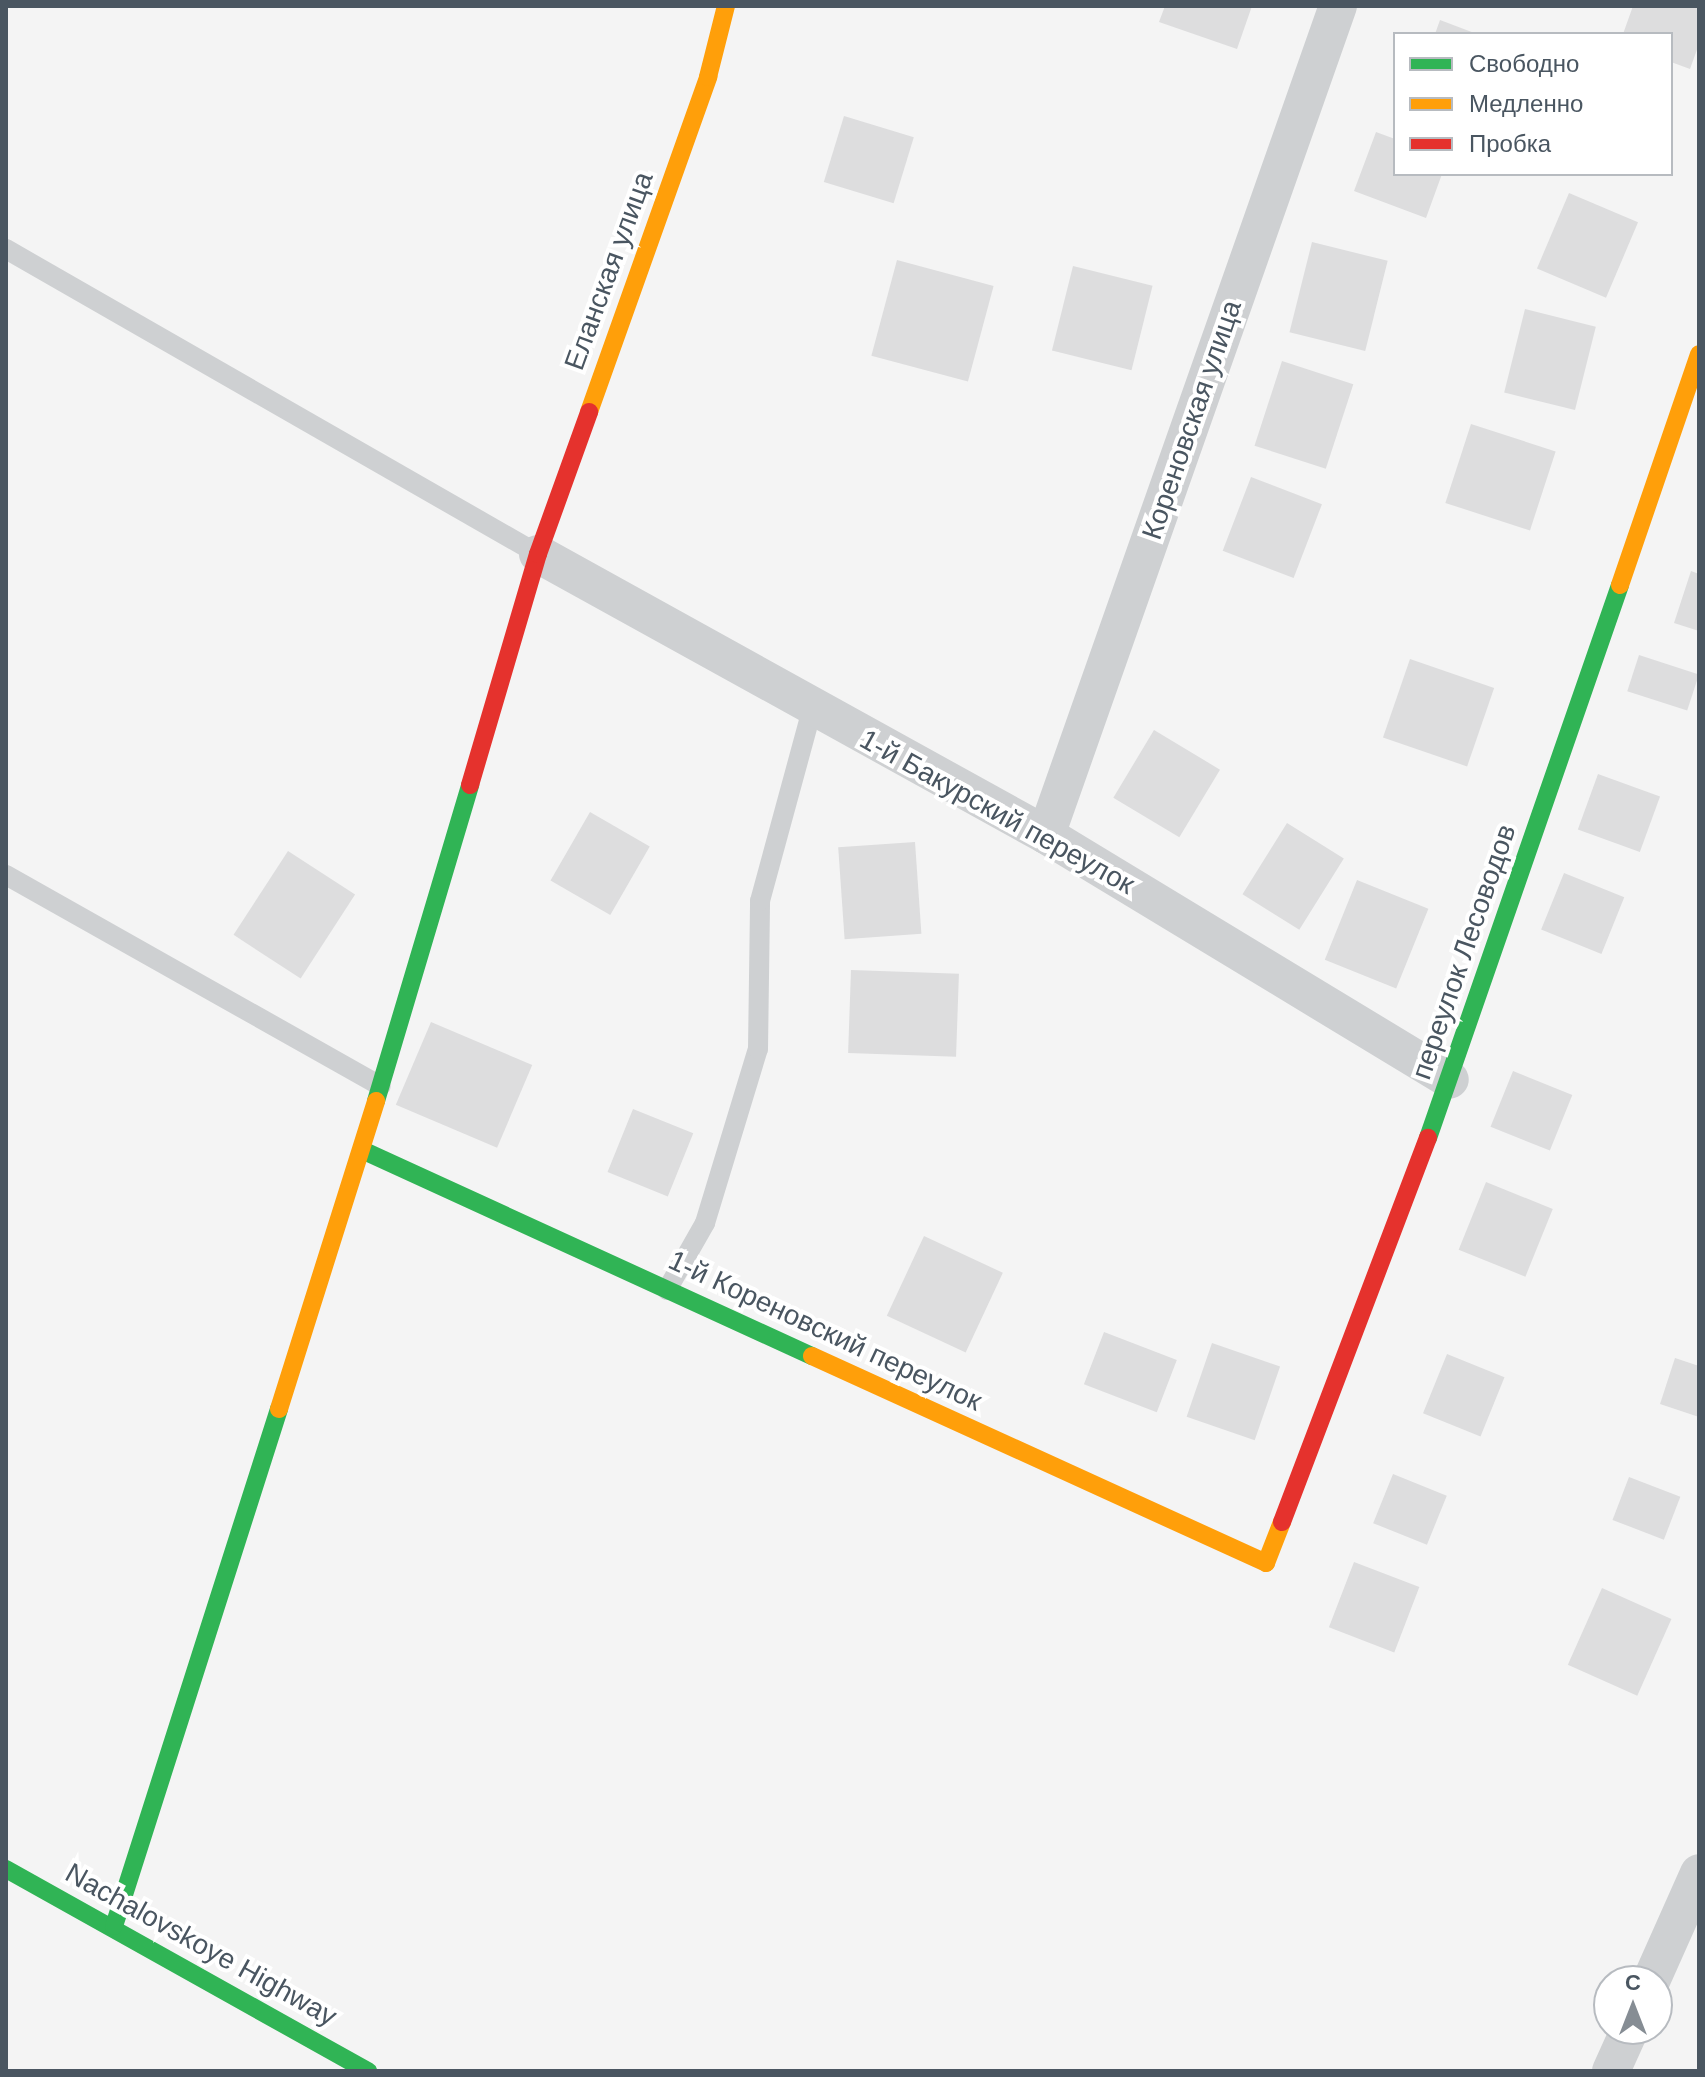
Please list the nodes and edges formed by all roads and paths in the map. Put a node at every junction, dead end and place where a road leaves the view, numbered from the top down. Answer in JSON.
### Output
{"nodes":[{"id":1,"x":726,"y":6,"type":"edge"},
{"id":2,"x":1338,"y":6,"type":"edge"},
{"id":3,"x":6,"y":249,"type":"edge"},
{"id":4,"x":1699,"y":354,"type":"edge"},
{"id":5,"x":538,"y":554,"type":"junction"},
{"id":6,"x":812,"y":710,"type":"junction"},
{"id":7,"x":1046,"y":835,"type":"junction"},
{"id":8,"x":6,"y":875,"type":"edge"},
{"id":9,"x":1450,"y":1080,"type":"junction"},
{"id":10,"x":381,"y":1086,"type":"junction"},
{"id":11,"x":362,"y":1150,"type":"junction"},
{"id":12,"x":667,"y":1290,"type":"junction"},
{"id":13,"x":1266,"y":1563,"type":"joint"},
{"id":14,"x":6,"y":1869,"type":"edge"},
{"id":15,"x":1699,"y":1873,"type":"edge"},
{"id":16,"x":114,"y":1926,"type":"junction"},
{"id":17,"x":1658,"y":1965,"type":"edge"},
{"id":18,"x":1623,"y":2045,"type":"edge"},
{"id":19,"x":368,"y":2071,"type":"edge"},
{"id":20,"x":1611,"y":2071,"type":"edge"}],
"edges":[{"from":1,"to":5,"type":"street","name":"Еланская улица"},
{"from":2,"to":7,"type":"street","name":"Кореновская улица"},
{"from":3,"to":5,"type":"lane"},
{"from":4,"to":9,"type":"street","name":"переулок Лесоводов"},
{"from":5,"to":6,"type":"street","name":"1-й Бакурский переулок"},
{"from":5,"to":10,"type":"street","name":"Еланская улица"},
{"from":6,"to":7,"type":"street","name":"1-й Бакурский переулок"},
{"from":6,"to":12,"type":"lane"},
{"from":7,"to":9,"type":"street","name":"1-й Бакурский переулок"},
{"from":8,"to":10,"type":"lane"},
{"from":9,"to":13,"type":"street","name":"переулок Лесоводов"},
{"from":10,"to":11,"type":"street","name":"Еланская улица"},
{"from":11,"to":12,"type":"street","name":"1-й Кореновский переулок"},
{"from":11,"to":16,"type":"street","name":"Еланская улица"},
{"from":12,"to":13,"type":"street","name":"1-й Кореновский переулок"},
{"from":14,"to":16,"type":"street","name":"Nachalovskoye Highway"},
{"from":15,"to":17,"type":"street"},
{"from":16,"to":19,"type":"street","name":"Nachalovskoye Highway"},
{"from":18,"to":20,"type":"street"}]}
